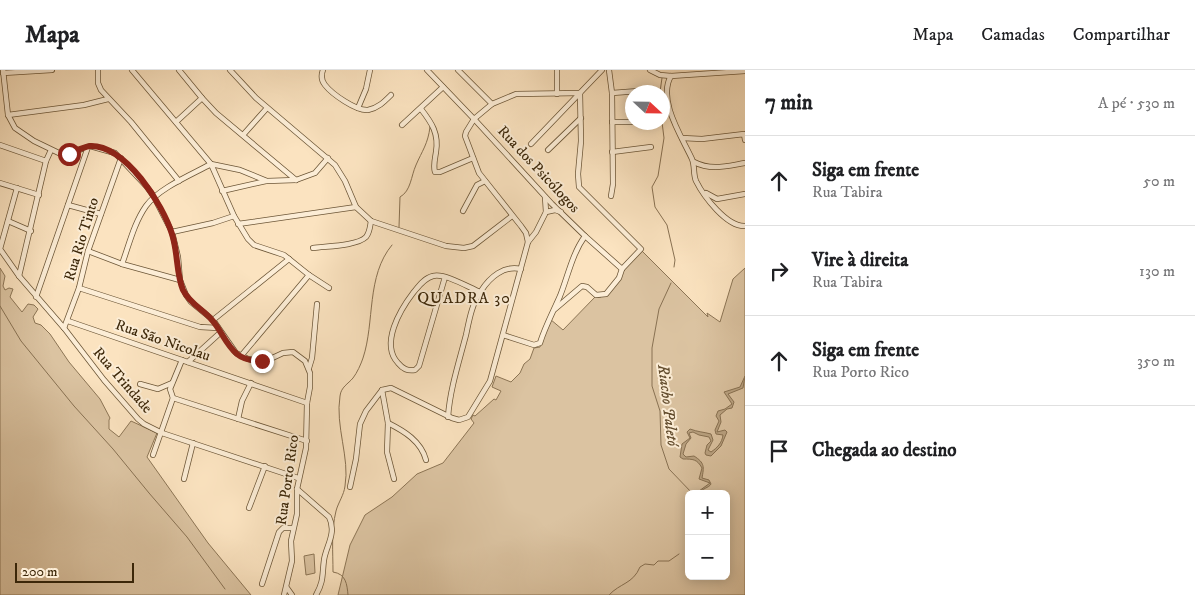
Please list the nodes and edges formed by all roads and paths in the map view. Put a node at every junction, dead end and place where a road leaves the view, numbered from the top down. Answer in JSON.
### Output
{"nodes":[{"id":1,"x":52,"y":70,"type":"edge"},
{"id":2,"x":98,"y":70,"type":"edge"},
{"id":3,"x":132,"y":70,"type":"edge"},
{"id":4,"x":178,"y":70,"type":"edge"},
{"id":5,"x":230,"y":70,"type":"edge"},
{"id":6,"x":323,"y":70,"type":"edge"},
{"id":7,"x":370,"y":70,"type":"edge"},
{"id":8,"x":427,"y":70,"type":"edge"},
{"id":9,"x":458,"y":70,"type":"edge"},
{"id":10,"x":557,"y":70,"type":"edge"},
{"id":11,"x":602,"y":70,"type":"edge"},
{"id":12,"x":609,"y":70,"type":"edge"},
{"id":13,"x":650,"y":70,"type":"edge"},
{"id":14,"x":3,"y":71,"type":"edge"},
{"id":15,"x":745,"y":71,"type":"edge"},
{"id":16,"x":671,"y":76,"type":"junction"},
{"id":17,"x":443,"y":87,"type":"junction"},
{"id":18,"x":625,"y":92,"type":"edge"},
{"id":19,"x":580,"y":93,"type":"junction"},
{"id":20,"x":612,"y":93,"type":"junction"},
{"id":21,"x":557,"y":94,"type":"junction"},
{"id":22,"x":391,"y":95,"type":"dead end"},
{"id":23,"x":202,"y":98,"type":"junction"},
{"id":24,"x":108,"y":99,"type":"junction"},
{"id":25,"x":492,"y":104,"type":"junction"},
{"id":26,"x":267,"y":108,"type":"junction"},
{"id":27,"x":358,"y":108,"type":"junction"},
{"id":28,"x":7,"y":109,"type":"junction"},
{"id":29,"x":421,"y":109,"type":"junction"},
{"id":30,"x":0,"y":111,"type":"edge"},
{"id":31,"x":8,"y":116,"type":"junction"},
{"id":32,"x":581,"y":118,"type":"junction"},
{"id":33,"x":474,"y":120,"type":"junction"},
{"id":34,"x":176,"y":122,"type":"junction"},
{"id":35,"x":612,"y":122,"type":"junction"},
{"id":36,"x":625,"y":122,"type":"edge"},
{"id":37,"x":402,"y":126,"type":"dead end"},
{"id":38,"x":744,"y":134,"type":"edge"},
{"id":39,"x":243,"y":135,"type":"junction"},
{"id":40,"x":682,"y":138,"type":"junction"},
{"id":41,"x":745,"y":140,"type":"edge"},
{"id":42,"x":530,"y":144,"type":"dead end"},
{"id":43,"x":0,"y":145,"type":"edge"},
{"id":44,"x":88,"y":146,"type":"junction"},
{"id":45,"x":651,"y":146,"type":"dead end"},
{"id":46,"x":51,"y":150,"type":"junction"},
{"id":47,"x":548,"y":150,"type":"dead end"},
{"id":48,"x":612,"y":152,"type":"junction"},
{"id":49,"x":121,"y":158,"type":"junction"},
{"id":50,"x":328,"y":158,"type":"junction"},
{"id":51,"x":473,"y":158,"type":"junction"},
{"id":52,"x":46,"y":161,"type":"junction"},
{"id":53,"x":694,"y":162,"type":"junction"},
{"id":54,"x":211,"y":164,"type":"junction"},
{"id":55,"x":745,"y":164,"type":"edge"},
{"id":56,"x":296,"y":180,"type":"junction"},
{"id":57,"x":179,"y":181,"type":"junction"},
{"id":58,"x":267,"y":181,"type":"junction"},
{"id":59,"x":485,"y":181,"type":"junction"},
{"id":60,"x":0,"y":183,"type":"edge"},
{"id":61,"x":17,"y":188,"type":"junction"},
{"id":62,"x":222,"y":191,"type":"junction"},
{"id":63,"x":703,"y":191,"type":"junction"},
{"id":64,"x":543,"y":194,"type":"junction"},
{"id":65,"x":745,"y":194,"type":"edge"},
{"id":66,"x":39,"y":195,"type":"junction"},
{"id":67,"x":611,"y":196,"type":"dead end"},
{"id":68,"x":154,"y":197,"type":"junction"},
{"id":69,"x":68,"y":205,"type":"junction"},
{"id":70,"x":356,"y":207,"type":"junction"},
{"id":71,"x":463,"y":211,"type":"dead end"},
{"id":72,"x":546,"y":212,"type":"junction"},
{"id":73,"x":561,"y":212,"type":"junction"},
{"id":74,"x":101,"y":214,"type":"junction"},
{"id":75,"x":234,"y":216,"type":"junction"},
{"id":76,"x":512,"y":216,"type":"junction"},
{"id":77,"x":371,"y":221,"type":"junction"},
{"id":78,"x":8,"y":222,"type":"junction"},
{"id":79,"x":238,"y":224,"type":"junction"},
{"id":80,"x":745,"y":226,"type":"edge"},
{"id":81,"x":31,"y":230,"type":"junction"},
{"id":82,"x":172,"y":232,"type":"junction"},
{"id":83,"x":586,"y":236,"type":"junction"},
{"id":84,"x":528,"y":242,"type":"junction"},
{"id":85,"x":313,"y":248,"type":"dead end"},
{"id":86,"x":0,"y":249,"type":"edge"},
{"id":87,"x":88,"y":252,"type":"junction"},
{"id":88,"x":289,"y":259,"type":"junction"},
{"id":89,"x":122,"y":264,"type":"junction"},
{"id":90,"x":521,"y":269,"type":"junction"},
{"id":91,"x":622,"y":269,"type":"junction"},
{"id":92,"x":309,"y":275,"type":"junction"},
{"id":93,"x":19,"y":276,"type":"junction"},
{"id":94,"x":445,"y":277,"type":"junction"},
{"id":95,"x":180,"y":280,"type":"junction"},
{"id":96,"x":79,"y":288,"type":"junction"},
{"id":97,"x":328,"y":288,"type":"dead end"},
{"id":98,"x":480,"y":292,"type":"junction"},
{"id":99,"x":36,"y":297,"type":"junction"},
{"id":100,"x":317,"y":304,"type":"dead end"},
{"id":101,"x":554,"y":310,"type":"junction"},
{"id":102,"x":213,"y":320,"type":"junction"},
{"id":103,"x":68,"y":321,"type":"junction"},
{"id":104,"x":64,"y":328,"type":"junction"},
{"id":105,"x":220,"y":330,"type":"junction"},
{"id":106,"x":503,"y":335,"type":"junction"},
{"id":107,"x":241,"y":356,"type":"junction"},
{"id":108,"x":182,"y":360,"type":"junction"},
{"id":109,"x":188,"y":362,"type":"junction"},
{"id":110,"x":309,"y":368,"type":"junction"},
{"id":111,"x":172,"y":383,"type":"junction"},
{"id":112,"x":251,"y":383,"type":"junction"},
{"id":113,"x":140,"y":384,"type":"dead end"},
{"id":114,"x":382,"y":390,"type":"junction"},
{"id":115,"x":173,"y":398,"type":"junction"},
{"id":116,"x":307,"y":403,"type":"junction"},
{"id":117,"x":446,"y":416,"type":"junction"},
{"id":118,"x":238,"y":419,"type":"junction"},
{"id":119,"x":388,"y":423,"type":"junction"},
{"id":120,"x":162,"y":432,"type":"junction"},
{"id":121,"x":307,"y":441,"type":"junction"},
{"id":122,"x":192,"y":443,"type":"junction"},
{"id":123,"x":153,"y":455,"type":"dead end"},
{"id":124,"x":426,"y":460,"type":"dead end"},
{"id":125,"x":265,"y":466,"type":"junction"},
{"id":126,"x":298,"y":478,"type":"junction"},
{"id":127,"x":184,"y":479,"type":"dead end"},
{"id":128,"x":394,"y":479,"type":"dead end"},
{"id":129,"x":350,"y":487,"type":"dead end"},
{"id":130,"x":297,"y":489,"type":"junction"},
{"id":131,"x":249,"y":508,"type":"dead end"},
{"id":132,"x":293,"y":528,"type":"junction"},
{"id":133,"x":262,"y":584,"type":"dead end"},
{"id":134,"x":287,"y":588,"type":"junction"},
{"id":135,"x":284,"y":595,"type":"edge"},
{"id":136,"x":292,"y":595,"type":"edge"},
{"id":137,"x":316,"y":595,"type":"edge"}],
"edges":[{"from":1,"to":14,"type":"street"},
{"from":2,"to":24,"type":"street"},
{"from":3,"to":34,"type":"street"},
{"from":4,"to":23,"type":"street"},
{"from":5,"to":26,"type":"street"},
{"from":6,"to":27,"type":"street"},
{"from":7,"to":27,"type":"street"},
{"from":8,"to":17,"type":"street","name":"Rua dos Psicólogos"},
{"from":9,"to":25,"type":"street"},
{"from":10,"to":21,"type":"street"},
{"from":11,"to":19,"type":"street"},
{"from":12,"to":20,"type":"street"},
{"from":13,"to":16,"type":"street"},
{"from":14,"to":28,"type":"street"},
{"from":15,"to":16,"type":"street"},
{"from":16,"to":40,"type":"street"},
{"from":17,"to":29,"type":"street"},
{"from":17,"to":33,"type":"street","name":"Rua dos Psicólogos"},
{"from":18,"to":20,"type":"street"},
{"from":19,"to":21,"type":"street"},
{"from":19,"to":32,"type":"street"},
{"from":19,"to":42,"type":"street"},
{"from":20,"to":35,"type":"street"},
{"from":21,"to":25,"type":"street"},
{"from":22,"to":27,"type":"street"},
{"from":23,"to":34,"type":"street"},
{"from":23,"to":39,"type":"street"},
{"from":24,"to":31,"type":"street"},
{"from":24,"to":57,"type":"street"},
{"from":25,"to":33,"type":"street"},
{"from":26,"to":39,"type":"street"},
{"from":26,"to":50,"type":"street"},
{"from":28,"to":30,"type":"street"},
{"from":28,"to":31,"type":"street"},
{"from":29,"to":37,"type":"street"},
{"from":29,"to":51,"type":"street"},
{"from":31,"to":46,"type":"street"},
{"from":32,"to":47,"type":"street"},
{"from":32,"to":91,"type":"street"},
{"from":33,"to":51,"type":"street"},
{"from":33,"to":64,"type":"street","name":"Rua dos Psicólogos"},
{"from":34,"to":54,"type":"street"},
{"from":35,"to":36,"type":"street"},
{"from":35,"to":48,"type":"street"},
{"from":38,"to":40,"type":"street"},
{"from":38,"to":41,"type":"street"},
{"from":39,"to":56,"type":"street"},
{"from":40,"to":53,"type":"street"},
{"from":43,"to":52,"type":"street"},
{"from":44,"to":46,"type":"street"},
{"from":44,"to":49,"type":"street"},
{"from":44,"to":69,"type":"street"},
{"from":45,"to":48,"type":"street"},
{"from":46,"to":52,"type":"street"},
{"from":48,"to":67,"type":"street"},
{"from":49,"to":68,"type":"street"},
{"from":49,"to":74,"type":"street","name":"Rua Rio Tinto"},
{"from":50,"to":56,"type":"street"},
{"from":50,"to":70,"type":"street"},
{"from":51,"to":59,"type":"street"},
{"from":52,"to":66,"type":"street"},
{"from":53,"to":55,"type":"street"},
{"from":53,"to":63,"type":"street"},
{"from":54,"to":57,"type":"street"},
{"from":54,"to":58,"type":"street"},
{"from":54,"to":62,"type":"street"},
{"from":56,"to":58,"type":"street"},
{"from":57,"to":68,"type":"street"},
{"from":58,"to":62,"type":"street"},
{"from":59,"to":71,"type":"street"},
{"from":59,"to":76,"type":"street"},
{"from":60,"to":61,"type":"street"},
{"from":61,"to":66,"type":"street"},
{"from":61,"to":78,"type":"street"},
{"from":62,"to":75,"type":"street"},
{"from":63,"to":65,"type":"street"},
{"from":63,"to":80,"type":"street"},
{"from":64,"to":72,"type":"street"},
{"from":64,"to":73,"type":"street","name":"Rua dos Psicólogos"},
{"from":66,"to":81,"type":"street"},
{"from":68,"to":82,"type":"street"},
{"from":68,"to":89,"type":"street"},
{"from":69,"to":74,"type":"street"},
{"from":69,"to":99,"type":"street"},
{"from":70,"to":77,"type":"street"},
{"from":70,"to":79,"type":"street"},
{"from":72,"to":73,"type":"street"},
{"from":72,"to":84,"type":"street"},
{"from":73,"to":83,"type":"street","name":"Rua dos Psicólogos"},
{"from":74,"to":87,"type":"street","name":"Rua Rio Tinto"},
{"from":75,"to":79,"type":"street"},
{"from":75,"to":82,"type":"street"},
{"from":76,"to":77,"type":"street"},
{"from":76,"to":84,"type":"street"},
{"from":77,"to":85,"type":"street"},
{"from":78,"to":81,"type":"street"},
{"from":78,"to":86,"type":"street"},
{"from":79,"to":88,"type":"street"},
{"from":81,"to":93,"type":"street"},
{"from":82,"to":95,"type":"street"},
{"from":83,"to":91,"type":"street","name":"Rua dos Psicólogos"},
{"from":83,"to":101,"type":"street"},
{"from":84,"to":90,"type":"street"},
{"from":86,"to":93,"type":"street","name":"Rua Trindade"},
{"from":87,"to":89,"type":"street"},
{"from":87,"to":96,"type":"street","name":"Rua Rio Tinto"},
{"from":88,"to":92,"type":"street"},
{"from":88,"to":102,"type":"street"},
{"from":89,"to":95,"type":"street"},
{"from":90,"to":98,"type":"street"},
{"from":90,"to":106,"type":"street"},
{"from":91,"to":101,"type":"street"},
{"from":92,"to":97,"type":"street"},
{"from":92,"to":107,"type":"street"},
{"from":93,"to":99,"type":"street","name":"Rua Trindade"},
{"from":94,"to":94,"type":"street"},
{"from":94,"to":98,"type":"street"},
{"from":95,"to":102,"type":"street"},
{"from":96,"to":103,"type":"street","name":"Rua Rio Tinto"},
{"from":96,"to":105,"type":"street"},
{"from":98,"to":117,"type":"street"},
{"from":99,"to":104,"type":"street","name":"Rua Trindade"},
{"from":100,"to":110,"type":"street","name":"Rua Porto Rico"},
{"from":101,"to":106,"type":"street"},
{"from":102,"to":105,"type":"street"},
{"from":103,"to":104,"type":"street","name":"Rua Rio Tinto"},
{"from":103,"to":108,"type":"street","name":"Rua São Nicolau"},
{"from":104,"to":120,"type":"street","name":"Rua Trindade"},
{"from":105,"to":107,"type":"street"},
{"from":105,"to":109,"type":"street"},
{"from":106,"to":117,"type":"street"},
{"from":107,"to":110,"type":"street"},
{"from":108,"to":109,"type":"street","name":"Rua São Nicolau"},
{"from":108,"to":111,"type":"street"},
{"from":109,"to":112,"type":"street","name":"Rua São Nicolau"},
{"from":110,"to":116,"type":"street","name":"Rua Porto Rico"},
{"from":111,"to":113,"type":"street"},
{"from":111,"to":115,"type":"street"},
{"from":112,"to":116,"type":"street","name":"Rua São Nicolau"},
{"from":112,"to":118,"type":"street"},
{"from":114,"to":117,"type":"street"},
{"from":114,"to":119,"type":"street"},
{"from":114,"to":129,"type":"street"},
{"from":115,"to":118,"type":"street"},
{"from":115,"to":120,"type":"street"},
{"from":116,"to":121,"type":"street","name":"Rua Porto Rico"},
{"from":118,"to":121,"type":"street"},
{"from":119,"to":124,"type":"street"},
{"from":119,"to":128,"type":"street"},
{"from":120,"to":122,"type":"street","name":"Rua Trindade"},
{"from":120,"to":123,"type":"street"},
{"from":121,"to":126,"type":"street","name":"Rua Porto Rico"},
{"from":122,"to":125,"type":"street","name":"Rua Trindade"},
{"from":122,"to":127,"type":"street"},
{"from":125,"to":126,"type":"street","name":"Rua Trindade"},
{"from":125,"to":131,"type":"street"},
{"from":126,"to":130,"type":"street","name":"Rua Porto Rico"},
{"from":130,"to":132,"type":"street","name":"Rua Porto Rico"},
{"from":130,"to":137,"type":"street"},
{"from":132,"to":133,"type":"street"},
{"from":132,"to":134,"type":"street","name":"Rua Porto Rico"},
{"from":134,"to":135,"type":"street","name":"Rua Porto Rico"},
{"from":134,"to":136,"type":"street"}]}
